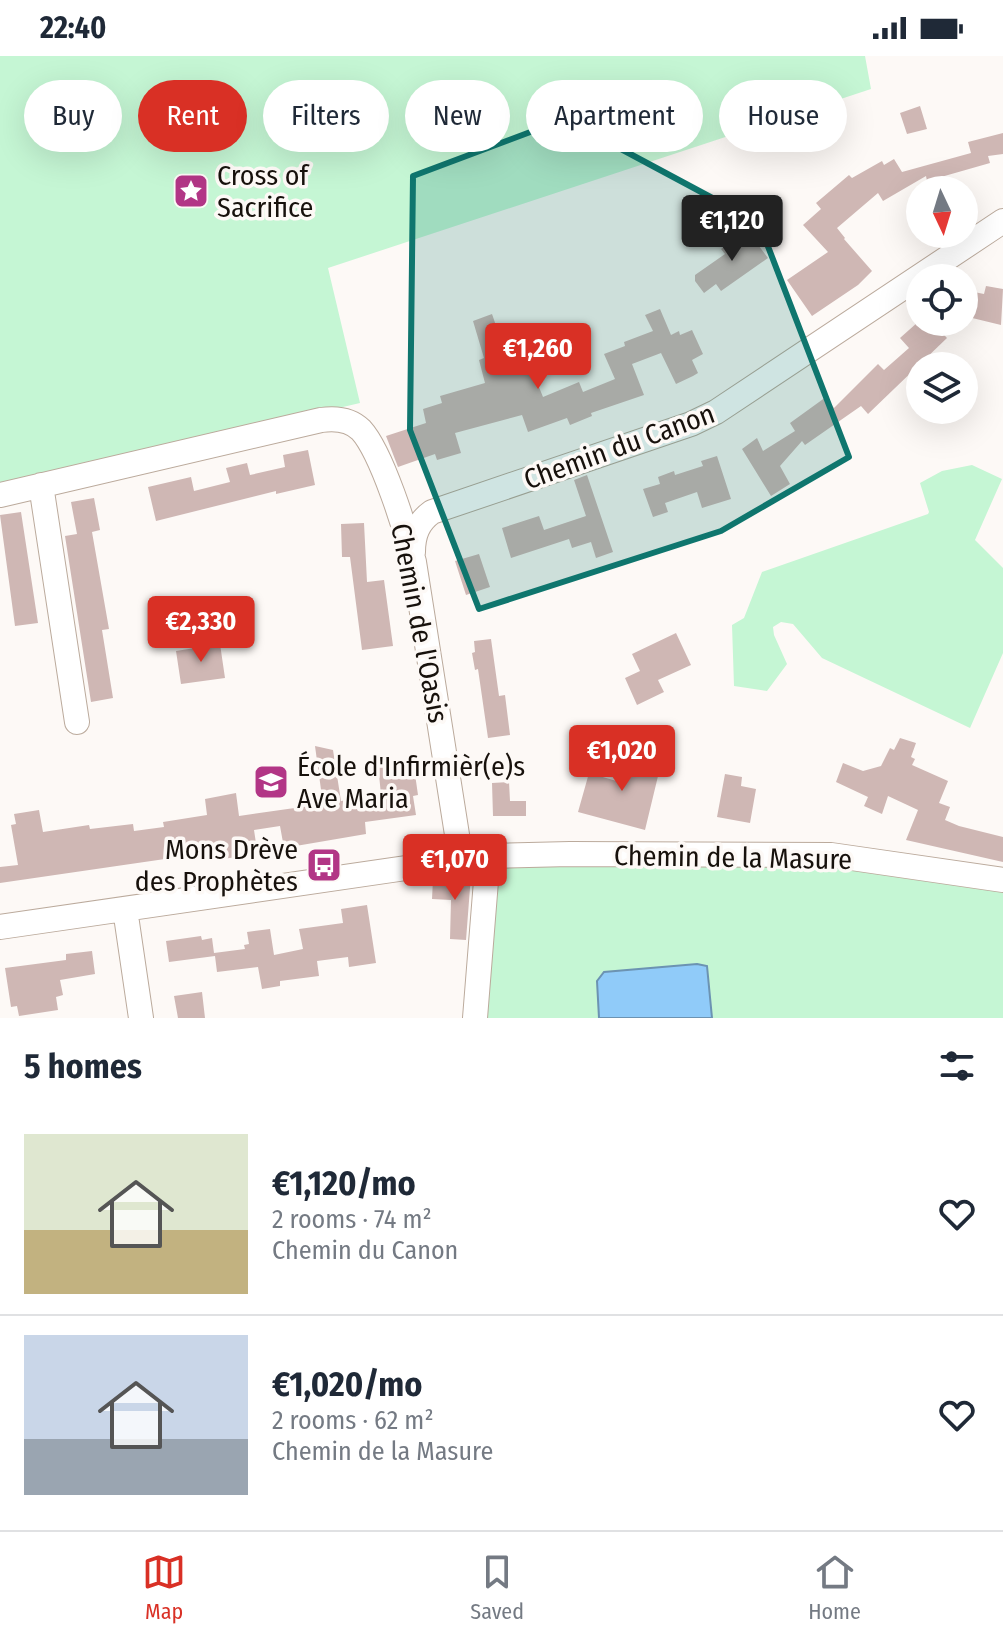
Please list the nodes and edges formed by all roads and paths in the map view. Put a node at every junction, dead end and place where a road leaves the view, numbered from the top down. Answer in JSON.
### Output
{"nodes":[{"id":1,"x":1003,"y":221,"type":"edge"},
{"id":2,"x":41,"y":485,"type":"junction"},
{"id":3,"x":0,"y":495,"type":"edge"},
{"id":4,"x":414,"y":562,"type":"junction"},
{"id":5,"x":77,"y":722,"type":"dead end"},
{"id":6,"x":488,"y":856,"type":"junction"},
{"id":7,"x":461,"y":860,"type":"junction"},
{"id":8,"x":1003,"y":880,"type":"edge"},
{"id":9,"x":125,"y":909,"type":"junction"},
{"id":10,"x":0,"y":927,"type":"edge"},
{"id":11,"x":141,"y":1018,"type":"edge"},
{"id":12,"x":475,"y":1018,"type":"edge"}],
"edges":[{"from":1,"to":4,"type":"street","name":"Chemin du Canon"},
{"from":2,"to":3,"type":"street","name":"Chemin de l'Oasis"},
{"from":2,"to":4,"type":"street","name":"Chemin de l'Oasis"},
{"from":2,"to":5,"type":"street"},
{"from":4,"to":7,"type":"street","name":"Chemin de l'Oasis"},
{"from":6,"to":7,"type":"street","name":"Chemin de la Masure"},
{"from":6,"to":8,"type":"street","name":"Chemin de la Masure"},
{"from":6,"to":12,"type":"street"},
{"from":7,"to":9,"type":"street","name":"Chemin de la Masure"},
{"from":9,"to":10,"type":"street","name":"Chemin de la Masure"},
{"from":9,"to":11,"type":"street"}]}
